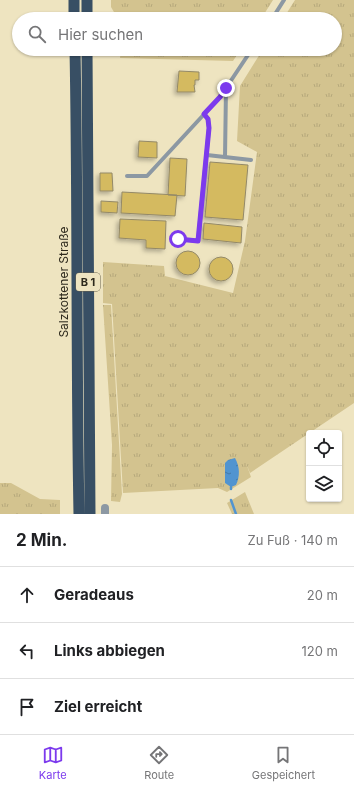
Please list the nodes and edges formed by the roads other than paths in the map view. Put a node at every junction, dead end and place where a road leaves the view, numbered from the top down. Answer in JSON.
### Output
{"nodes":[{"id":1,"x":74,"y":0,"type":"edge"},
{"id":2,"x":88,"y":0,"type":"edge"},
{"id":3,"x":284,"y":0,"type":"edge"},
{"id":4,"x":74,"y":12,"type":"edge"},
{"id":5,"x":88,"y":12,"type":"edge"},
{"id":6,"x":276,"y":12,"type":"edge"},
{"id":7,"x":75,"y":56,"type":"edge"},
{"id":8,"x":87,"y":56,"type":"edge"},
{"id":9,"x":247,"y":56,"type":"edge"},
{"id":10,"x":226,"y":88,"type":"junction"},
{"id":11,"x":204,"y":114,"type":"junction"},
{"id":12,"x":207,"y":155,"type":"junction"},
{"id":13,"x":225,"y":157,"type":"junction"},
{"id":14,"x":251,"y":160,"type":"dead end"},
{"id":15,"x":127,"y":176,"type":"dead end"},
{"id":16,"x":178,"y":239,"type":"dead end"},
{"id":17,"x":79,"y":514,"type":"edge"},
{"id":18,"x":90,"y":514,"type":"edge"}],
"edges":[{"from":1,"to":4,"type":"highway"},
{"from":2,"to":5,"type":"highway"},
{"from":3,"to":6,"type":"lane"},
{"from":7,"to":17,"type":"highway","name":"Salzkottener Straße","number":"B 1"},
{"from":8,"to":18,"type":"highway","name":"Salzkottener Straße","number":"B 1"},
{"from":9,"to":10,"type":"lane"},
{"from":10,"to":11,"type":"lane"},
{"from":10,"to":13,"type":"lane"},
{"from":11,"to":12,"type":"lane"},
{"from":11,"to":15,"type":"lane"},
{"from":12,"to":13,"type":"lane"},
{"from":12,"to":16,"type":"lane"},
{"from":13,"to":14,"type":"lane"}]}
